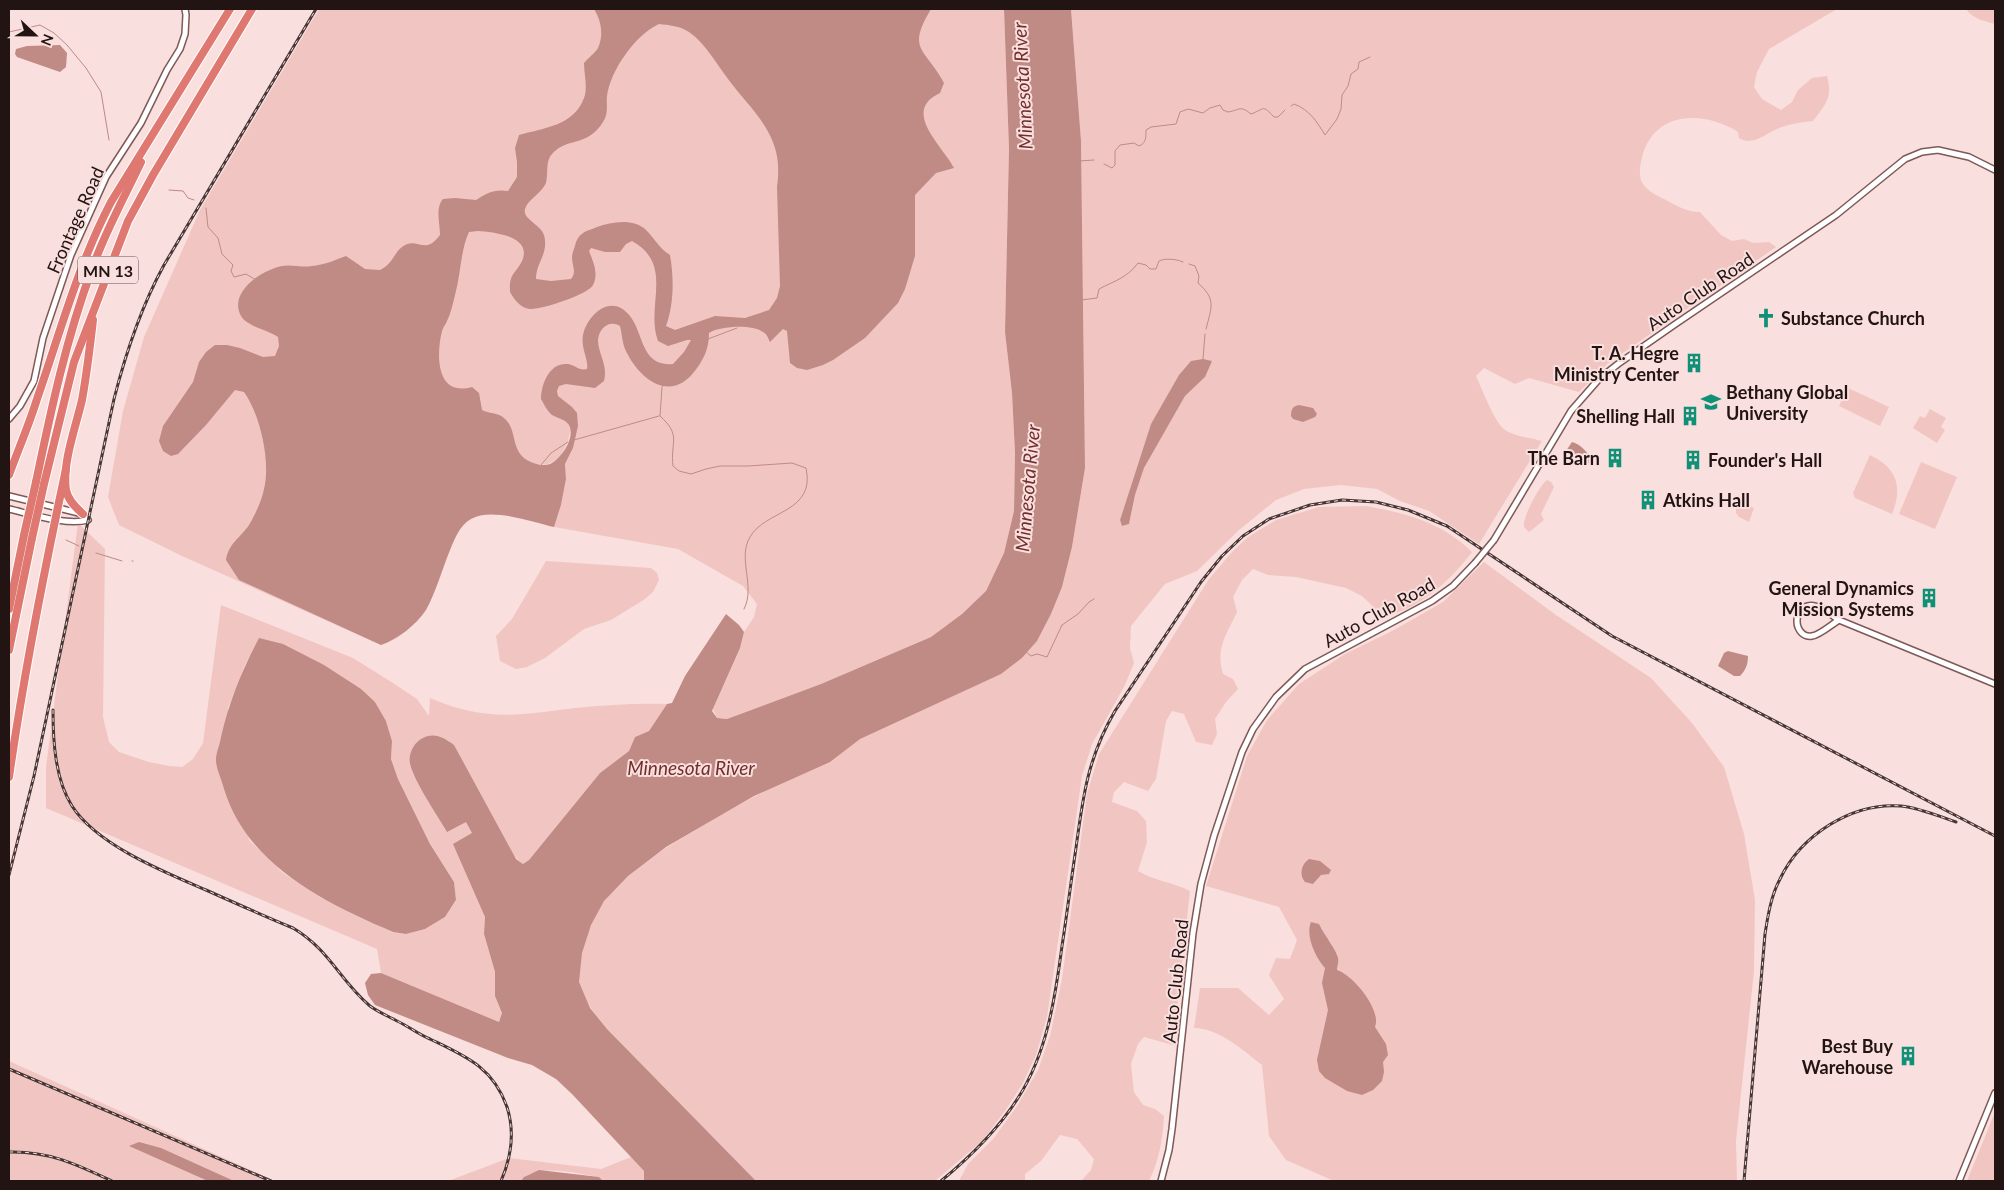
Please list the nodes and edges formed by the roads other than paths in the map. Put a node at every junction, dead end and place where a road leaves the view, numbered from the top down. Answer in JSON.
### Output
{"nodes":[{"id":1,"x":185,"y":9,"type":"edge"},
{"id":2,"x":230,"y":9,"type":"edge"},
{"id":3,"x":252,"y":9,"type":"edge"},
{"id":4,"x":169,"y":110,"type":"junction"},
{"id":5,"x":1995,"y":170,"type":"edge"},
{"id":6,"x":95,"y":306,"type":"junction"},
{"id":7,"x":9,"y":419,"type":"edge"},
{"id":8,"x":66,"y":469,"type":"junction"},
{"id":9,"x":9,"y":475,"type":"edge"},
{"id":10,"x":40,"y":483,"type":"junction"},
{"id":11,"x":9,"y":496,"type":"edge"},
{"id":12,"x":58,"y":507,"type":"junction"},
{"id":13,"x":9,"y":509,"type":"edge"},
{"id":14,"x":83,"y":514,"type":"junction"},
{"id":15,"x":56,"y":519,"type":"junction"},
{"id":16,"x":28,"y":537,"type":"junction"},
{"id":17,"x":9,"y":609,"type":"edge"},
{"id":18,"x":1839,"y":620,"type":"junction"},
{"id":19,"x":9,"y":650,"type":"edge"},
{"id":20,"x":1995,"y":684,"type":"edge"},
{"id":21,"x":9,"y":777,"type":"edge"},
{"id":22,"x":1995,"y":1093,"type":"edge"},
{"id":23,"x":1161,"y":1181,"type":"edge"},
{"id":24,"x":1959,"y":1181,"type":"edge"}],
"edges":[{"from":1,"to":7,"type":"street","name":"Frontage Road"},
{"from":2,"to":4,"type":"highway","number":"MN 13"},
{"from":3,"to":6,"type":"highway","number":"MN 13"},
{"from":4,"to":9,"type":"highway"},
{"from":4,"to":10,"type":"highway","number":"MN 13"},
{"from":5,"to":23,"type":"street","name":"Auto Club Road","bridge":true},
{"from":6,"to":8,"type":"highway"},
{"from":6,"to":10,"type":"highway","number":"MN 13"},
{"from":8,"to":12,"type":"highway"},
{"from":8,"to":14,"type":"highway"},
{"from":10,"to":16,"type":"highway","number":"MN 13","bridge":true},
{"from":11,"to":12,"type":"street"},
{"from":12,"to":14,"type":"street"},
{"from":12,"to":15,"type":"highway"},
{"from":13,"to":15,"type":"street"},
{"from":14,"to":15,"type":"street"},
{"from":15,"to":21,"type":"highway"},
{"from":16,"to":17,"type":"highway","number":"MN 13"},
{"from":16,"to":19,"type":"highway","number":"MN 13"},
{"from":18,"to":18,"type":"street"},
{"from":18,"to":20,"type":"street"},
{"from":22,"to":24,"type":"street"}]}
